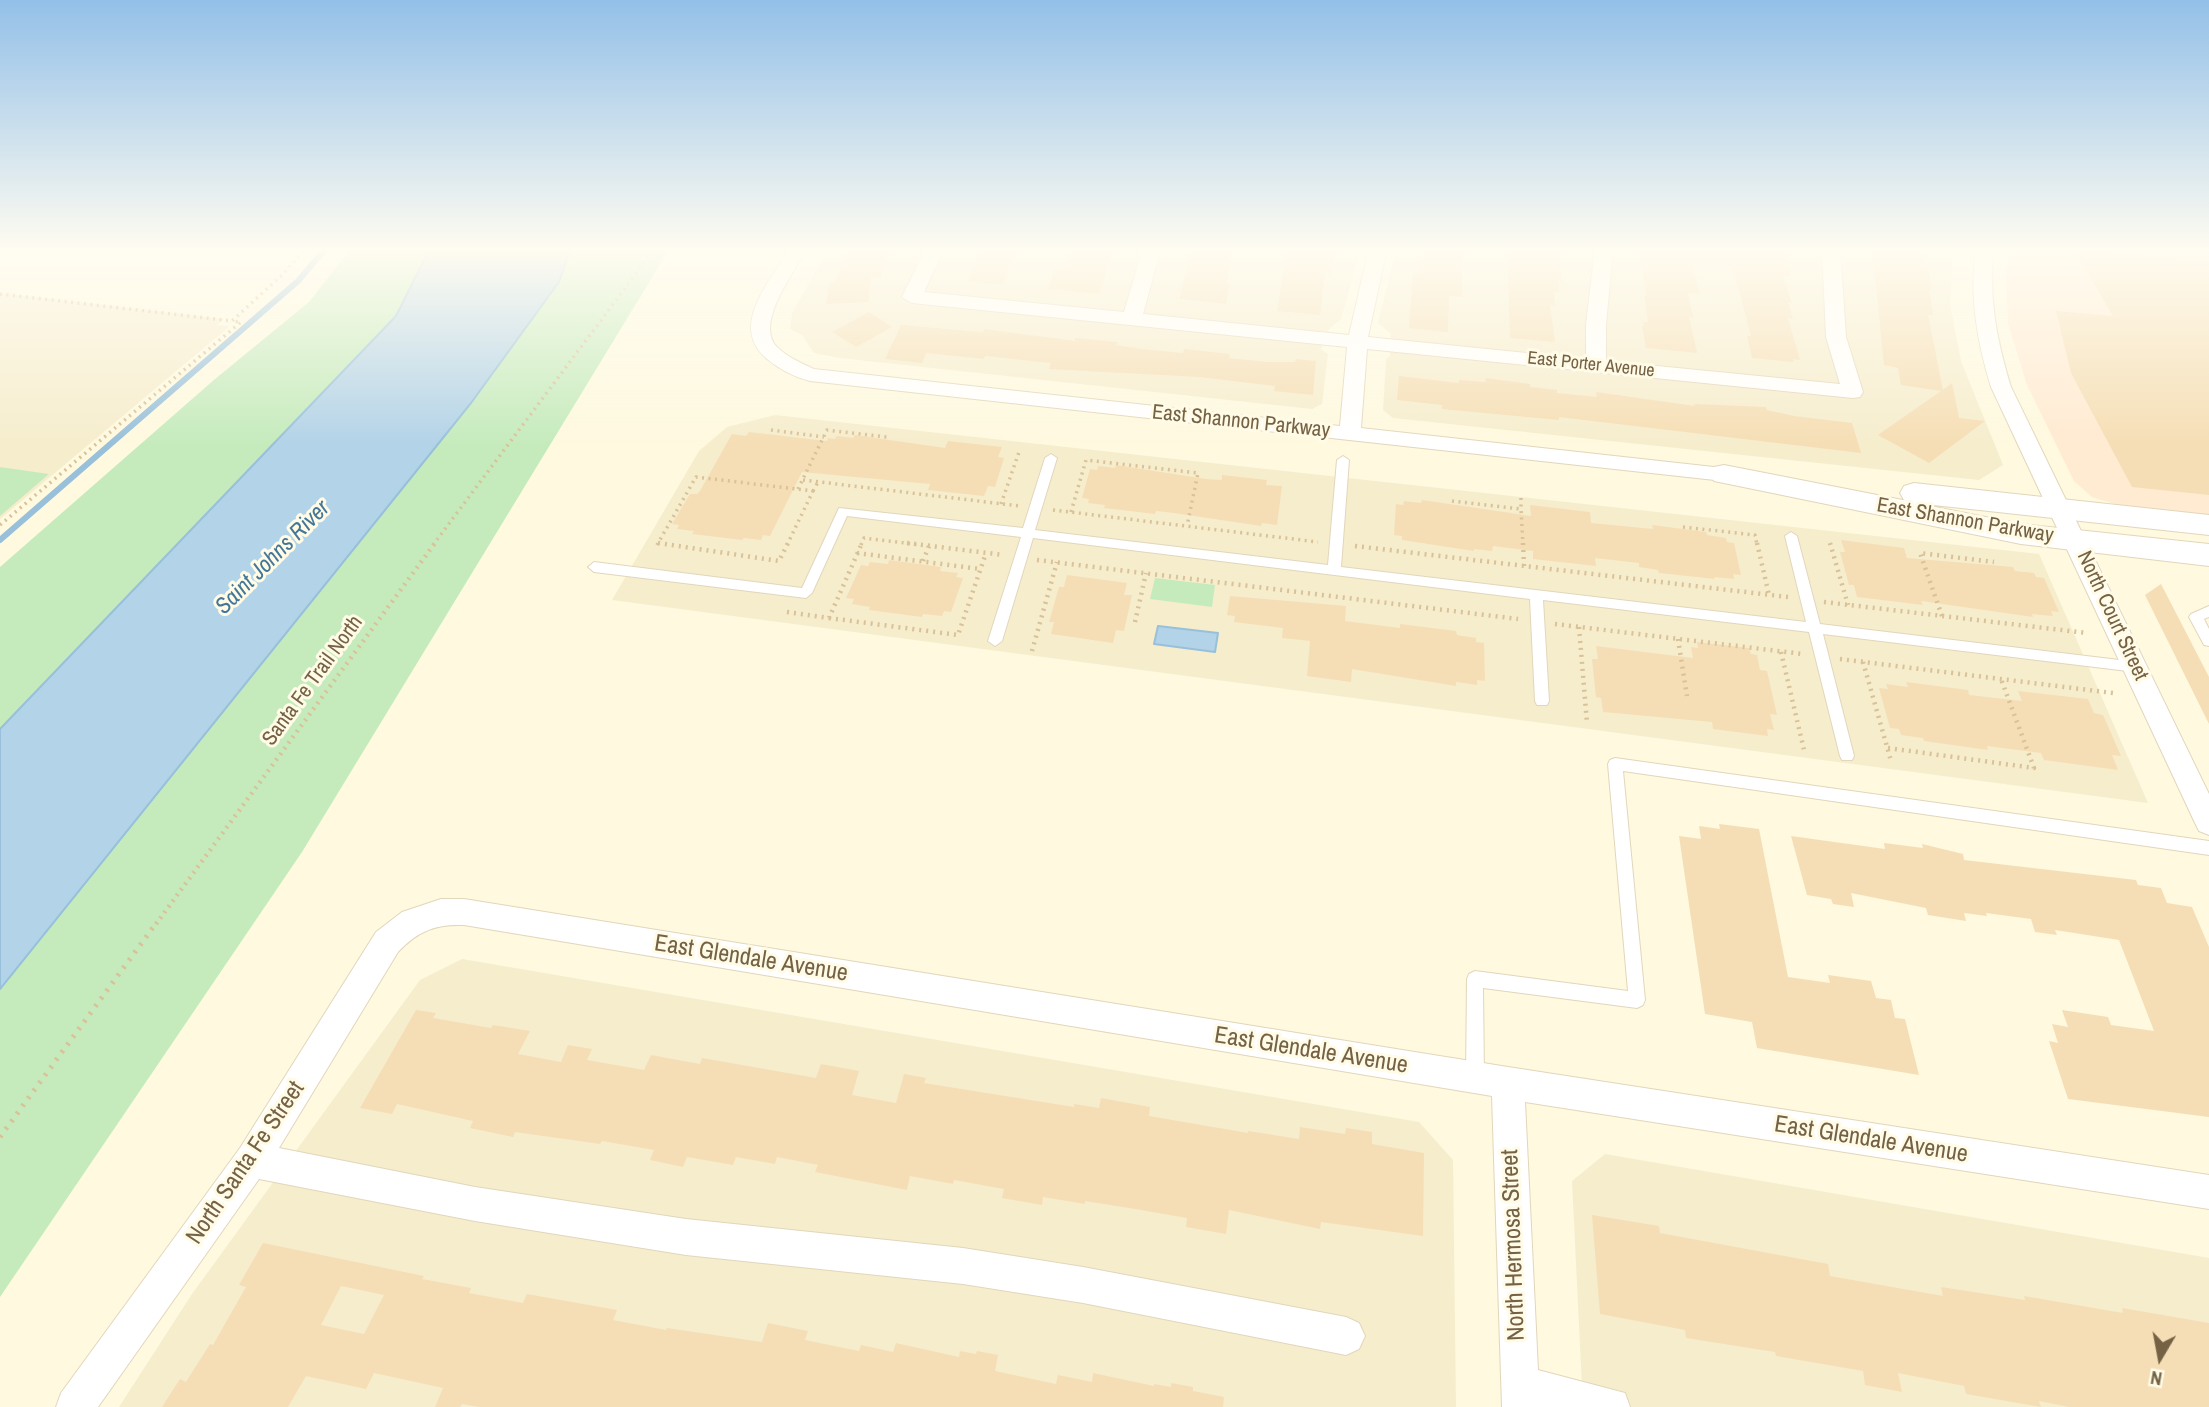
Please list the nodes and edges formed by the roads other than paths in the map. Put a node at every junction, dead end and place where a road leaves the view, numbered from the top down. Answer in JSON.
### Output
{"nodes":[{"id":1,"x":761,"y":314,"type":"edge"},
{"id":2,"x":1079,"y":314,"type":"edge"},
{"id":3,"x":1134,"y":314,"type":"edge"},
{"id":4,"x":1362,"y":314,"type":"edge"},
{"id":5,"x":1598,"y":314,"type":"edge"},
{"id":6,"x":1835,"y":314,"type":"edge"},
{"id":7,"x":1983,"y":314,"type":"edge"},
{"id":8,"x":1132,"y":319,"type":"junction"},
{"id":9,"x":1357,"y":341,"type":"junction"},
{"id":10,"x":1597,"y":365,"type":"junction"},
{"id":11,"x":1350,"y":434,"type":"junction"},
{"id":12,"x":1051,"y":458,"type":"dead end"},
{"id":13,"x":1343,"y":460,"type":"dead end"},
{"id":14,"x":1724,"y":474,"type":"junction"},
{"id":15,"x":2061,"y":508,"type":"junction"},
{"id":16,"x":2209,"y":524,"type":"edge"},
{"id":17,"x":1027,"y":534,"type":"junction"},
{"id":18,"x":1791,"y":536,"type":"dead end"},
{"id":19,"x":2076,"y":540,"type":"junction"},
{"id":20,"x":2209,"y":555,"type":"edge"},
{"id":21,"x":594,"y":567,"type":"dead end"},
{"id":22,"x":1334,"y":572,"type":"junction"},
{"id":23,"x":1536,"y":596,"type":"junction"},
{"id":24,"x":2209,"y":611,"type":"edge"},
{"id":25,"x":1815,"y":629,"type":"junction"},
{"id":26,"x":2209,"y":641,"type":"edge"},
{"id":27,"x":995,"y":642,"type":"dead end"},
{"id":28,"x":2136,"y":667,"type":"junction"},
{"id":29,"x":1542,"y":701,"type":"dead end"},
{"id":30,"x":1847,"y":756,"type":"dead end"},
{"id":31,"x":2209,"y":823,"type":"edge"},
{"id":32,"x":2209,"y":848,"type":"edge"},
{"id":33,"x":415,"y":919,"type":"joint"},
{"id":34,"x":1491,"y":1080,"type":"junction"},
{"id":35,"x":252,"y":1160,"type":"junction"},
{"id":36,"x":2209,"y":1192,"type":"edge"},
{"id":37,"x":1346,"y":1336,"type":"dead end"},
{"id":38,"x":1521,"y":1395,"type":"edge"},
{"id":39,"x":75,"y":1407,"type":"edge"},
{"id":40,"x":1611,"y":1407,"type":"edge"}],
"edges":[{"from":1,"to":11,"type":"street","name":"East Shannon Parkway"},
{"from":2,"to":8,"type":"street","name":"East Porter Avenue"},
{"from":3,"to":8,"type":"street"},
{"from":4,"to":9,"type":"street"},
{"from":5,"to":10,"type":"street"},
{"from":6,"to":10,"type":"street","name":"East Porter Avenue"},
{"from":7,"to":15,"type":"street","name":"North Court Street"},
{"from":8,"to":9,"type":"street","name":"East Porter Avenue"},
{"from":9,"to":10,"type":"street","name":"East Porter Avenue"},
{"from":9,"to":11,"type":"street"},
{"from":11,"to":14,"type":"street","name":"East Shannon Parkway"},
{"from":12,"to":17,"type":"lane"},
{"from":13,"to":22,"type":"lane"},
{"from":14,"to":15,"type":"street","name":"East Shannon Parkway"},
{"from":14,"to":19,"type":"street","name":"East Shannon Parkway"},
{"from":15,"to":16,"type":"street","name":"East Shannon Parkway"},
{"from":15,"to":19,"type":"street","name":"North Court Street"},
{"from":17,"to":21,"type":"lane"},
{"from":17,"to":22,"type":"lane"},
{"from":17,"to":27,"type":"lane"},
{"from":18,"to":25,"type":"lane"},
{"from":19,"to":20,"type":"street","name":"East Shannon Parkway"},
{"from":19,"to":28,"type":"street","name":"North Court Street"},
{"from":22,"to":23,"type":"lane"},
{"from":23,"to":25,"type":"lane"},
{"from":23,"to":29,"type":"lane"},
{"from":24,"to":26,"type":"lane"},
{"from":25,"to":28,"type":"lane"},
{"from":25,"to":30,"type":"lane"},
{"from":28,"to":31,"type":"street","name":"North Court Street"},
{"from":32,"to":34,"type":"lane"},
{"from":33,"to":34,"type":"street","name":"East Glendale Avenue"},
{"from":33,"to":35,"type":"street","name":"North Santa Fe Street"},
{"from":34,"to":36,"type":"street","name":"East Glendale Avenue"},
{"from":34,"to":38,"type":"street","name":"North Hermosa Street"},
{"from":35,"to":37,"type":"street"},
{"from":35,"to":39,"type":"street","name":"North Santa Fe Street"},
{"from":38,"to":40,"type":"street"}]}
